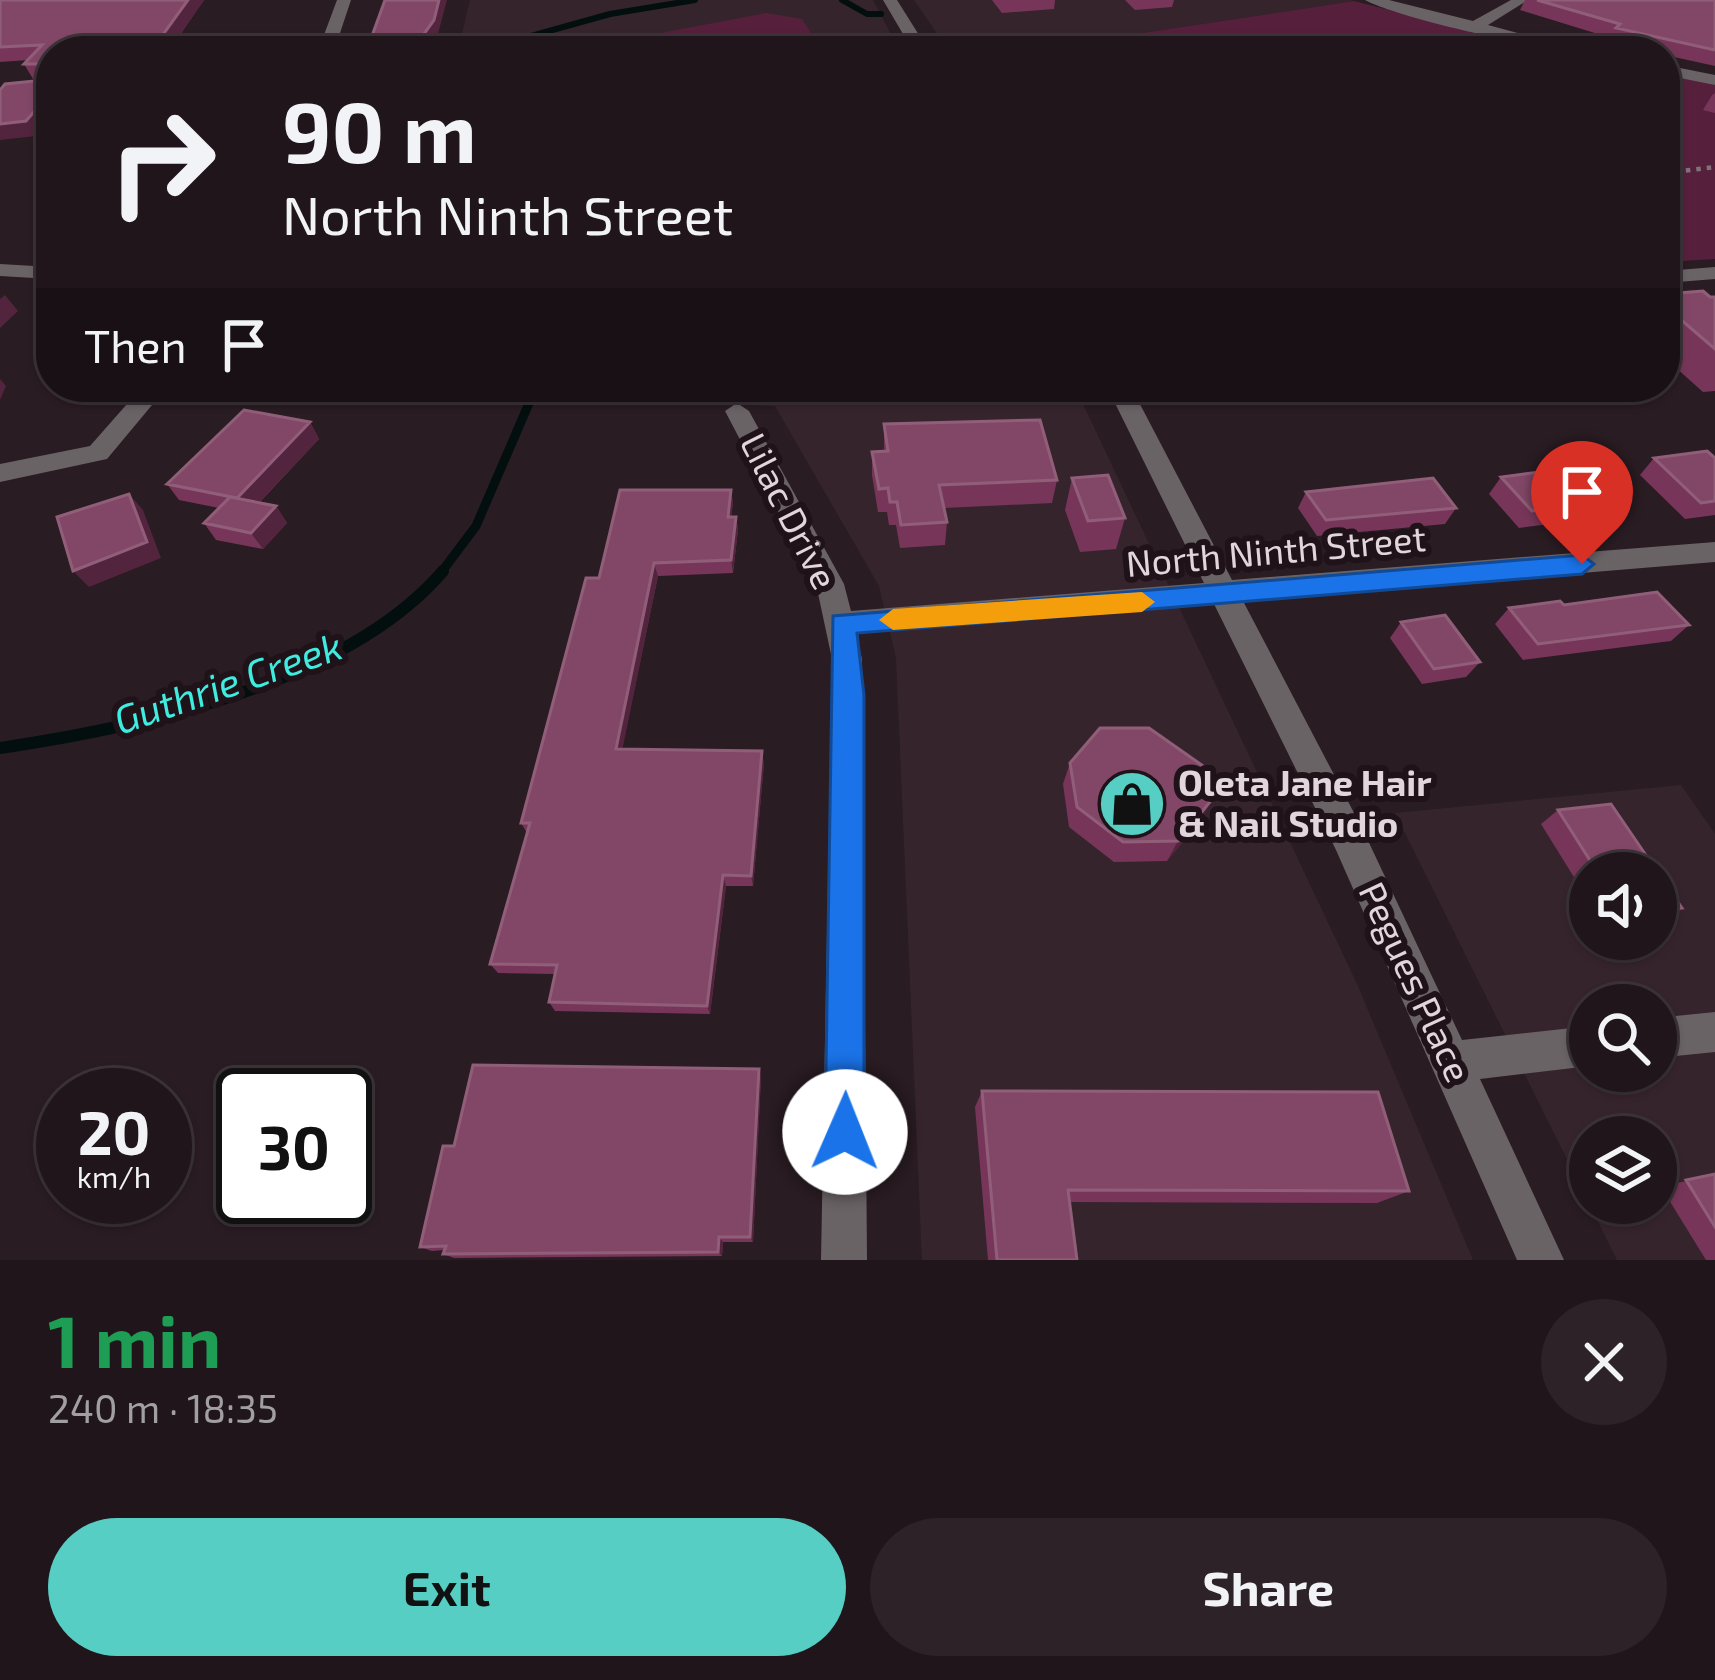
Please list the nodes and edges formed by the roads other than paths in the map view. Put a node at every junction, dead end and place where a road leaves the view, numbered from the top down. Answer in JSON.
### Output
{"nodes":[{"id":1,"x":344,"y":0,"type":"edge"},
{"id":2,"x":890,"y":0,"type":"edge"},
{"id":3,"x":1372,"y":0,"type":"edge"},
{"id":4,"x":1521,"y":0,"type":"edge"},
{"id":5,"x":1472,"y":28,"type":"junction"},
{"id":6,"x":331,"y":36,"type":"edge"},
{"id":7,"x":912,"y":36,"type":"edge"},
{"id":8,"x":1508,"y":36,"type":"edge"},
{"id":9,"x":1680,"y":73,"type":"edge"},
{"id":10,"x":1715,"y":80,"type":"edge"},
{"id":11,"x":0,"y":270,"type":"edge"},
{"id":12,"x":36,"y":272,"type":"edge"},
{"id":13,"x":1715,"y":274,"type":"edge"},
{"id":14,"x":1680,"y":276,"type":"edge"},
{"id":15,"x":142,"y":402,"type":"edge"},
{"id":16,"x":1127,"y":402,"type":"edge"},
{"id":17,"x":737,"y":411,"type":"dead end"},
{"id":18,"x":0,"y":472,"type":"edge"},
{"id":19,"x":1715,"y":552,"type":"edge"},
{"id":20,"x":1226,"y":596,"type":"junction"},
{"id":21,"x":842,"y":623,"type":"junction"},
{"id":22,"x":1715,"y":1031,"type":"edge"},
{"id":23,"x":1677,"y":1036,"type":"edge"},
{"id":24,"x":1569,"y":1048,"type":"edge"},
{"id":25,"x":1452,"y":1062,"type":"junction"},
{"id":26,"x":844,"y":1260,"type":"edge"},
{"id":27,"x":1541,"y":1260,"type":"edge"}],
"edges":[{"from":1,"to":6,"type":"street"},
{"from":2,"to":7,"type":"street"},
{"from":3,"to":5,"type":"street"},
{"from":4,"to":5,"type":"street"},
{"from":5,"to":8,"type":"street"},
{"from":9,"to":10,"type":"street"},
{"from":11,"to":12,"type":"street"},
{"from":13,"to":14,"type":"street"},
{"from":15,"to":18,"type":"street"},
{"from":16,"to":20,"type":"street","name":"Pegues Place"},
{"from":17,"to":21,"type":"street","name":"Lilac Drive"},
{"from":19,"to":20,"type":"street","name":"North Ninth Street"},
{"from":20,"to":21,"type":"street","name":"North Ninth Street"},
{"from":20,"to":25,"type":"street","name":"Pegues Place"},
{"from":21,"to":26,"type":"street","name":"Lilac Drive"},
{"from":22,"to":23,"type":"street"},
{"from":24,"to":25,"type":"street"},
{"from":25,"to":27,"type":"street","name":"Pegues Place"}]}
